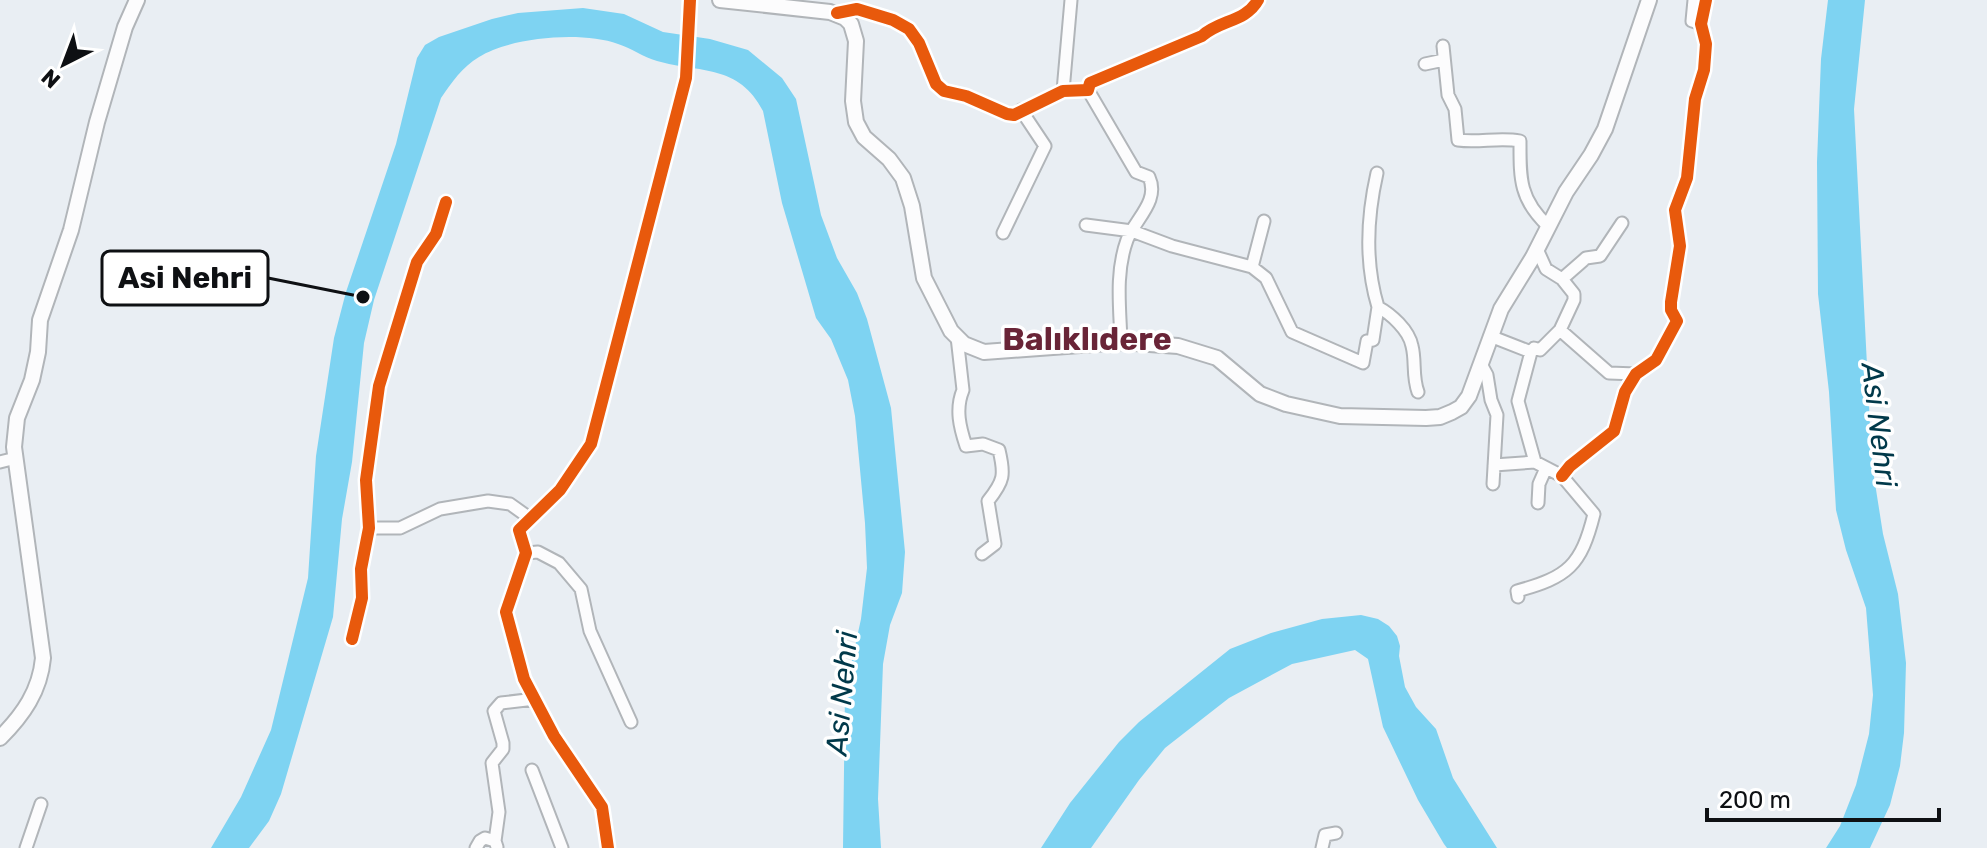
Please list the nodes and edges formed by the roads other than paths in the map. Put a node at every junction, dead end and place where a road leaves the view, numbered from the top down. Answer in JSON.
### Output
{"nodes":[{"id":1,"x":137,"y":0,"type":"edge"},
{"id":2,"x":720,"y":0,"type":"edge"},
{"id":3,"x":1071,"y":0,"type":"edge"},
{"id":4,"x":1258,"y":0,"type":"edge"},
{"id":5,"x":1649,"y":0,"type":"edge"},
{"id":6,"x":1694,"y":0,"type":"edge"},
{"id":7,"x":1706,"y":0,"type":"edge"},
{"id":8,"x":690,"y":2,"type":"edge"},
{"id":9,"x":769,"y":3,"type":"edge"},
{"id":10,"x":837,"y":13,"type":"junction"},
{"id":11,"x":1701,"y":24,"type":"junction"},
{"id":12,"x":1443,"y":46,"type":"dead end"},
{"id":13,"x":1444,"y":60,"type":"junction"},
{"id":14,"x":1425,"y":64,"type":"dead end"},
{"id":15,"x":1088,"y":90,"type":"junction"},
{"id":16,"x":1063,"y":91,"type":"junction"},
{"id":17,"x":1021,"y":110,"type":"junction"},
{"id":18,"x":1377,"y":173,"type":"dead end"},
{"id":19,"x":446,"y":202,"type":"dead end"},
{"id":20,"x":1264,"y":221,"type":"dead end"},
{"id":21,"x":1622,"y":223,"type":"dead end"},
{"id":22,"x":1086,"y":225,"type":"dead end"},
{"id":23,"x":1548,"y":226,"type":"junction"},
{"id":24,"x":1132,"y":231,"type":"junction"},
{"id":25,"x":1003,"y":233,"type":"dead end"},
{"id":26,"x":1537,"y":249,"type":"junction"},
{"id":27,"x":1252,"y":267,"type":"junction"},
{"id":28,"x":1562,"y":279,"type":"junction"},
{"id":29,"x":1378,"y":307,"type":"junction"},
{"id":30,"x":1560,"y":330,"type":"junction"},
{"id":31,"x":1490,"y":336,"type":"junction"},
{"id":32,"x":957,"y":337,"type":"junction"},
{"id":33,"x":1121,"y":342,"type":"junction"},
{"id":34,"x":1531,"y":352,"type":"junction"},
{"id":35,"x":1481,"y":364,"type":"junction"},
{"id":36,"x":1636,"y":374,"type":"junction"},
{"id":37,"x":1418,"y":392,"type":"dead end"},
{"id":38,"x":16,"y":458,"type":"junction"},
{"id":39,"x":0,"y":462,"type":"edge"},
{"id":40,"x":1494,"y":465,"type":"junction"},
{"id":41,"x":1540,"y":465,"type":"junction"},
{"id":42,"x":1562,"y":476,"type":"junction"},
{"id":43,"x":1493,"y":484,"type":"dead end"},
{"id":44,"x":1538,"y":503,"type":"dead end"},
{"id":45,"x":531,"y":519,"type":"junction"},
{"id":46,"x":369,"y":528,"type":"junction"},
{"id":47,"x":526,"y":553,"type":"junction"},
{"id":48,"x":982,"y":554,"type":"dead end"},
{"id":49,"x":1518,"y":597,"type":"dead end"},
{"id":50,"x":352,"y":639,"type":"dead end"},
{"id":51,"x":535,"y":699,"type":"junction"},
{"id":52,"x":631,"y":722,"type":"dead end"},
{"id":53,"x":0,"y":738,"type":"edge"},
{"id":54,"x":532,"y":770,"type":"dead end"},
{"id":55,"x":41,"y":804,"type":"dead end"},
{"id":56,"x":1336,"y":833,"type":"dead end"},
{"id":57,"x":496,"y":844,"type":"edge"},
{"id":58,"x":26,"y":848,"type":"edge"},
{"id":59,"x":476,"y":848,"type":"edge"},
{"id":60,"x":562,"y":848,"type":"edge"},
{"id":61,"x":608,"y":848,"type":"edge"},
{"id":62,"x":1322,"y":848,"type":"edge"}],
"edges":[{"from":1,"to":38,"type":"main road"},
{"from":2,"to":9,"type":"main road"},
{"from":3,"to":16,"type":"street"},
{"from":4,"to":15,"type":"street"},
{"from":5,"to":23,"type":"main road"},
{"from":6,"to":11,"type":"street"},
{"from":7,"to":11,"type":"street"},
{"from":8,"to":45,"type":"street"},
{"from":9,"to":10,"type":"main road"},
{"from":10,"to":17,"type":"street"},
{"from":10,"to":32,"type":"main road"},
{"from":11,"to":36,"type":"street"},
{"from":12,"to":13,"type":"street"},
{"from":13,"to":14,"type":"street"},
{"from":13,"to":23,"type":"street"},
{"from":15,"to":16,"type":"street"},
{"from":15,"to":24,"type":"street"},
{"from":16,"to":17,"type":"street"},
{"from":17,"to":25,"type":"street"},
{"from":18,"to":29,"type":"street"},
{"from":19,"to":46,"type":"street"},
{"from":20,"to":27,"type":"street"},
{"from":21,"to":28,"type":"street"},
{"from":22,"to":24,"type":"street"},
{"from":23,"to":26,"type":"main road"},
{"from":24,"to":27,"type":"street"},
{"from":24,"to":33,"type":"street"},
{"from":26,"to":28,"type":"street"},
{"from":26,"to":31,"type":"main road"},
{"from":27,"to":29,"type":"street"},
{"from":28,"to":30,"type":"street"},
{"from":29,"to":37,"type":"street"},
{"from":30,"to":34,"type":"street"},
{"from":30,"to":36,"type":"street"},
{"from":31,"to":34,"type":"street"},
{"from":31,"to":35,"type":"main road"},
{"from":32,"to":33,"type":"main road"},
{"from":32,"to":48,"type":"street"},
{"from":33,"to":35,"type":"main road"},
{"from":34,"to":41,"type":"street"},
{"from":35,"to":40,"type":"street"},
{"from":36,"to":42,"type":"street"},
{"from":38,"to":39,"type":"street"},
{"from":38,"to":53,"type":"main road"},
{"from":40,"to":41,"type":"street"},
{"from":40,"to":43,"type":"street"},
{"from":41,"to":42,"type":"street"},
{"from":41,"to":44,"type":"street"},
{"from":42,"to":49,"type":"street"},
{"from":45,"to":46,"type":"street"},
{"from":45,"to":47,"type":"street"},
{"from":46,"to":50,"type":"street"},
{"from":47,"to":51,"type":"street"},
{"from":47,"to":52,"type":"street"},
{"from":51,"to":57,"type":"street"},
{"from":51,"to":61,"type":"street"},
{"from":54,"to":60,"type":"street"},
{"from":55,"to":58,"type":"street"},
{"from":56,"to":62,"type":"street"},
{"from":57,"to":59,"type":"street"}]}
